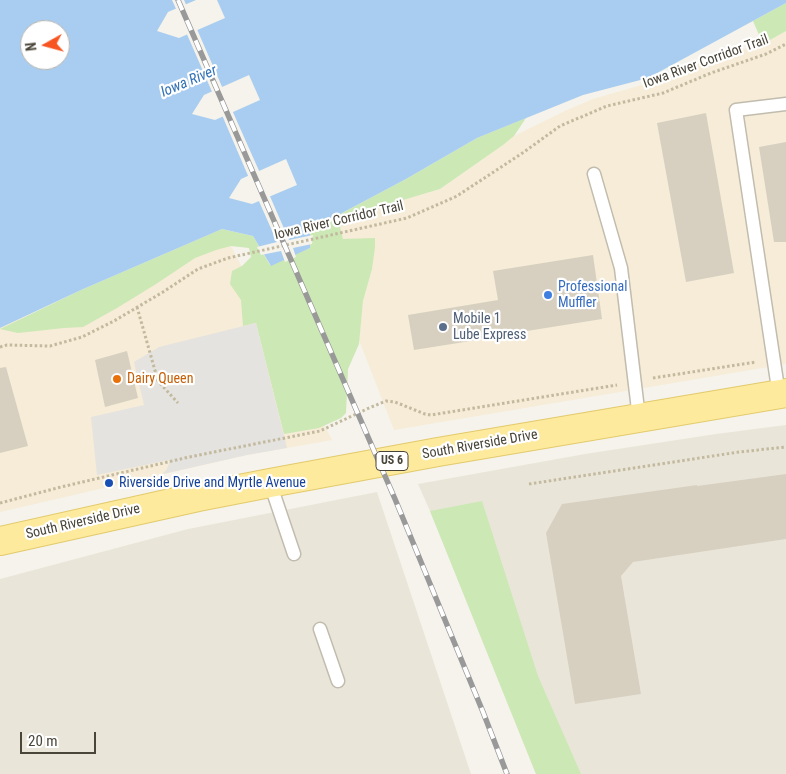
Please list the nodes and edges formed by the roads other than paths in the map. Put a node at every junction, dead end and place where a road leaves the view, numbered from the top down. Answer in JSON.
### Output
{"nodes":[{"id":1,"x":786,"y":104,"type":"edge"},
{"id":2,"x":594,"y":174,"type":"dead end"},
{"id":3,"x":783,"y":394,"type":"edge"},
{"id":4,"x":639,"y":418,"type":"junction"},
{"id":5,"x":270,"y":483,"type":"junction"},
{"id":6,"x":0,"y":541,"type":"edge"},
{"id":7,"x":294,"y":554,"type":"dead end"},
{"id":8,"x":320,"y":629,"type":"dead end"},
{"id":9,"x":338,"y":681,"type":"dead end"}],
"edges":[{"from":1,"to":3,"type":"lane"},
{"from":2,"to":4,"type":"lane"},
{"from":3,"to":4,"type":"main road","name":"South Riverside Drive","number":"US 6"},
{"from":4,"to":5,"type":"main road","name":"South Riverside Drive","number":"US 6"},
{"from":5,"to":6,"type":"main road","name":"South Riverside Drive","number":"US 6"},
{"from":5,"to":7,"type":"lane"},
{"from":8,"to":9,"type":"lane"}]}
